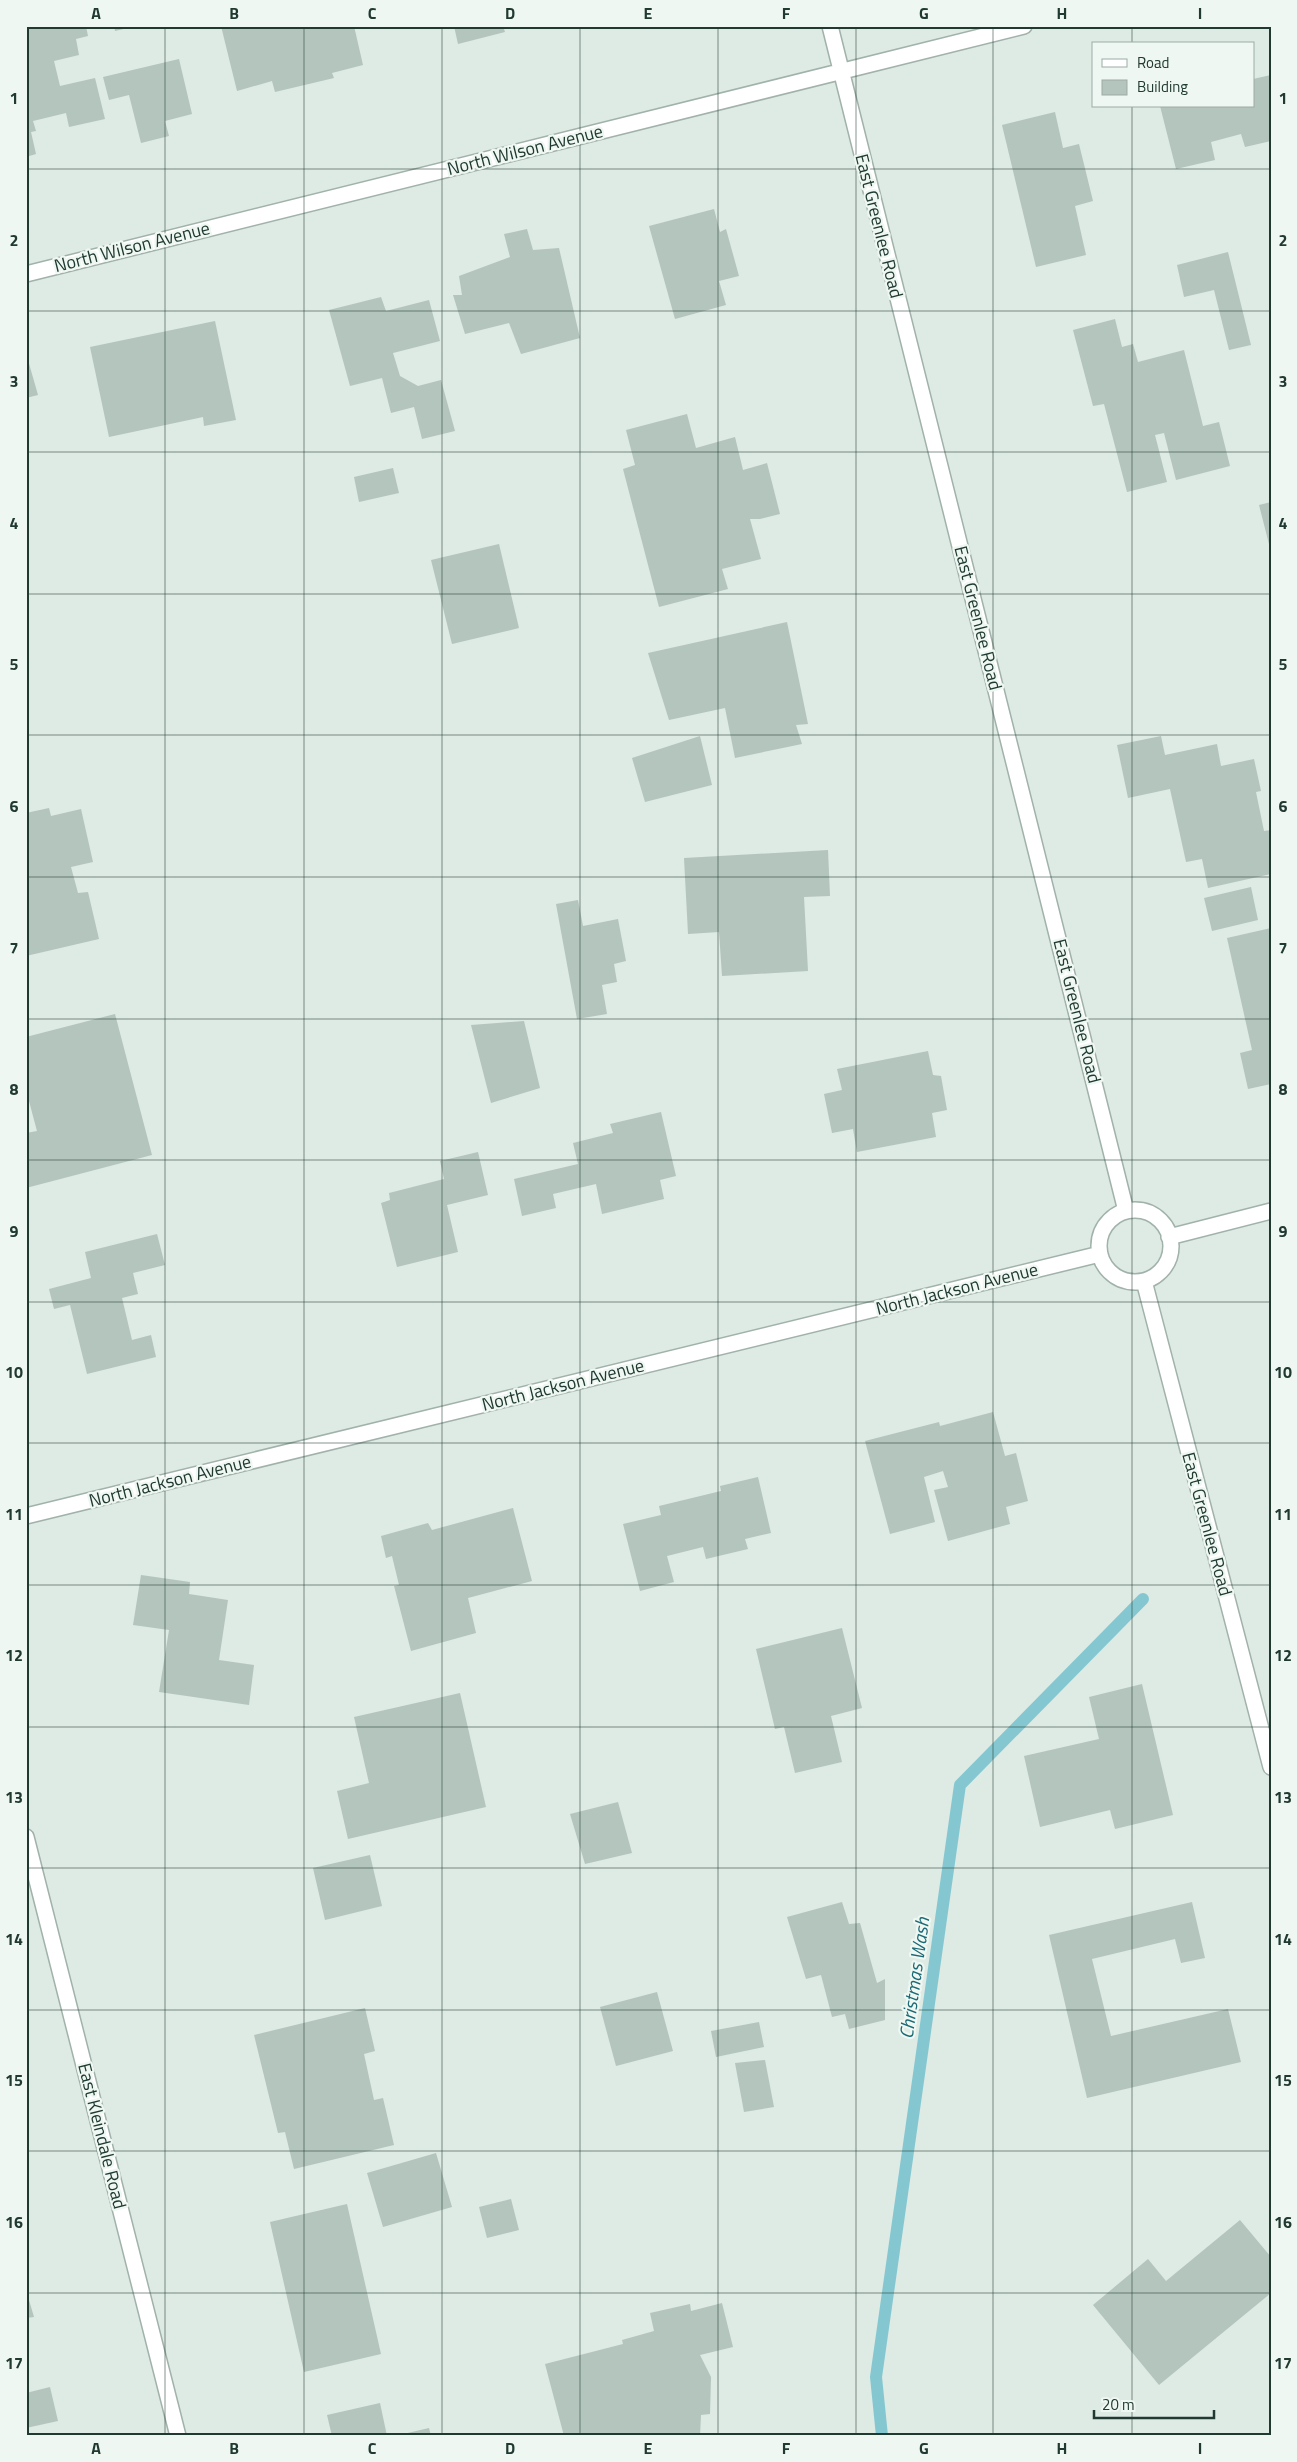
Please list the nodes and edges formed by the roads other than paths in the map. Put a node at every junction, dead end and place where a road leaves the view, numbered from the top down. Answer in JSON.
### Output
{"nodes":[{"id":1,"x":830,"y":26,"type":"edge"},
{"id":2,"x":1024,"y":26,"type":"edge"},
{"id":3,"x":841,"y":72,"type":"junction"},
{"id":4,"x":26,"y":274,"type":"edge"},
{"id":5,"x":1126,"y":1211,"type":"junction"},
{"id":6,"x":1271,"y":1211,"type":"edge"},
{"id":7,"x":1169,"y":1237,"type":"junction"},
{"id":8,"x":1100,"y":1254,"type":"junction"},
{"id":9,"x":1144,"y":1281,"type":"junction"},
{"id":10,"x":26,"y":1516,"type":"edge"},
{"id":11,"x":1271,"y":1767,"type":"edge"},
{"id":12,"x":26,"y":1837,"type":"edge"},
{"id":13,"x":178,"y":2436,"type":"edge"}],
"edges":[{"from":1,"to":3,"type":"street","name":"East Greenlee Road"},
{"from":2,"to":3,"type":"street","name":"North Wilson Avenue"},
{"from":3,"to":4,"type":"street","name":"North Wilson Avenue"},
{"from":3,"to":5,"type":"street","name":"East Greenlee Road"},
{"from":5,"to":7,"type":"street"},
{"from":5,"to":8,"type":"street"},
{"from":6,"to":7,"type":"street"},
{"from":7,"to":9,"type":"street"},
{"from":8,"to":9,"type":"street"},
{"from":8,"to":10,"type":"street","name":"North Jackson Avenue"},
{"from":9,"to":11,"type":"street","name":"East Greenlee Road"},
{"from":12,"to":13,"type":"street","name":"East Kleindale Road"}]}
